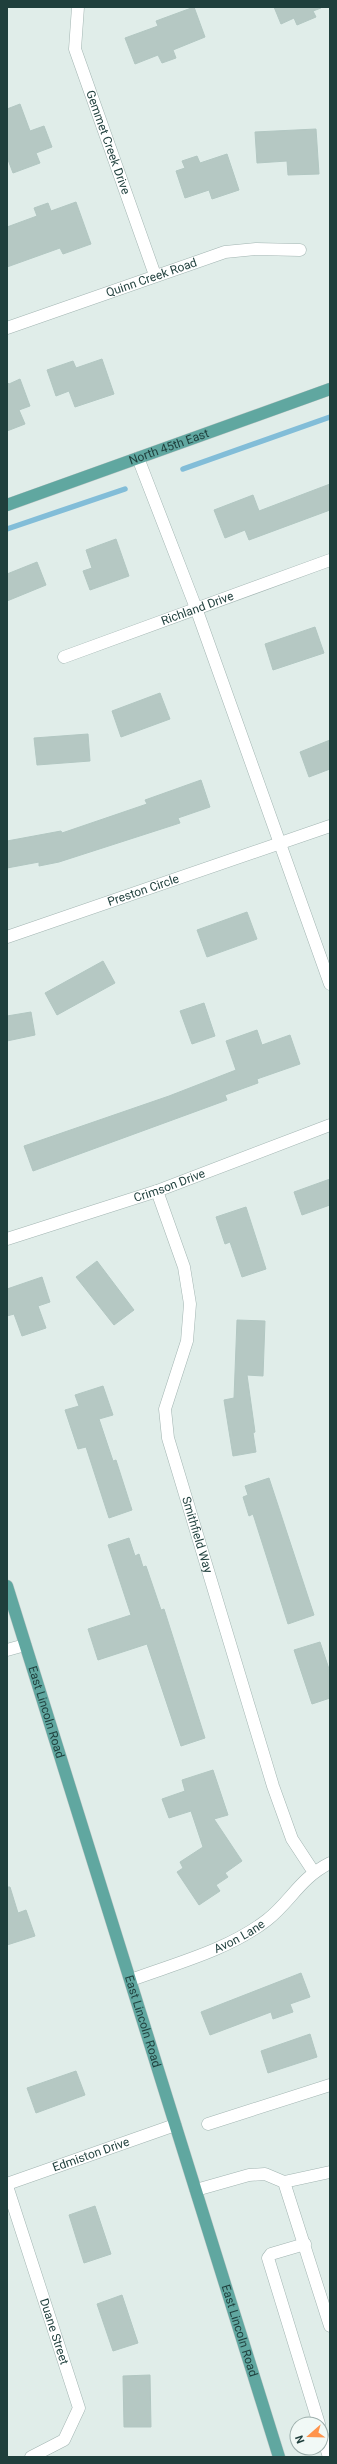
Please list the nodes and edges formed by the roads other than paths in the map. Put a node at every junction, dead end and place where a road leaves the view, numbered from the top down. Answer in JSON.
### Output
{"nodes":[{"id":1,"x":78,"y":7,"type":"edge"},
{"id":2,"x":300,"y":250,"type":"dead end"},
{"id":3,"x":155,"y":276,"type":"junction"},
{"id":4,"x":7,"y":328,"type":"edge"},
{"id":5,"x":330,"y":389,"type":"edge"},
{"id":6,"x":138,"y":458,"type":"junction"},
{"id":7,"x":7,"y":505,"type":"edge"},
{"id":8,"x":330,"y":560,"type":"edge"},
{"id":9,"x":196,"y":608,"type":"junction"},
{"id":10,"x":64,"y":657,"type":"dead end"},
{"id":11,"x":330,"y":826,"type":"edge"},
{"id":12,"x":279,"y":845,"type":"junction"},
{"id":13,"x":7,"y":937,"type":"edge"},
{"id":14,"x":330,"y":984,"type":"edge"},
{"id":15,"x":330,"y":1125,"type":"edge"},
{"id":16,"x":157,"y":1190,"type":"junction"},
{"id":17,"x":7,"y":1239,"type":"edge"},
{"id":18,"x":7,"y":1586,"type":"edge"},
{"id":19,"x":25,"y":1645,"type":"junction"},
{"id":20,"x":7,"y":1650,"type":"edge"},
{"id":21,"x":330,"y":1863,"type":"edge"},
{"id":22,"x":313,"y":1871,"type":"junction"},
{"id":23,"x":131,"y":1980,"type":"junction"},
{"id":24,"x":330,"y":2085,"type":"edge"},
{"id":25,"x":208,"y":2124,"type":"dead end"},
{"id":26,"x":175,"y":2125,"type":"junction"},
{"id":27,"x":330,"y":2172,"type":"edge"},
{"id":28,"x":284,"y":2182,"type":"junction"},
{"id":29,"x":7,"y":2185,"type":"edge"},
{"id":30,"x":196,"y":2190,"type":"junction"},
{"id":31,"x":305,"y":2244,"type":"junction"},
{"id":32,"x":330,"y":2326,"type":"edge"},
{"id":33,"x":317,"y":2416,"type":"edge"},
{"id":34,"x":31,"y":2457,"type":"edge"},
{"id":35,"x":279,"y":2457,"type":"edge"}],
"edges":[{"from":1,"to":3,"type":"street","name":"Gemmet Creek Drive"},
{"from":2,"to":3,"type":"street","name":"Quinn Creek Road"},
{"from":3,"to":4,"type":"street","name":"Quinn Creek Road"},
{"from":5,"to":6,"type":"main road","name":"North 45th East"},
{"from":6,"to":7,"type":"main road","name":"North 45th East"},
{"from":6,"to":9,"type":"street"},
{"from":8,"to":9,"type":"street","name":"Richland Drive"},
{"from":9,"to":10,"type":"street","name":"Richland Drive"},
{"from":9,"to":12,"type":"street"},
{"from":11,"to":12,"type":"street","name":"Preston Circle"},
{"from":12,"to":13,"type":"street","name":"Preston Circle"},
{"from":12,"to":14,"type":"street"},
{"from":15,"to":16,"type":"street","name":"Crimson Drive"},
{"from":16,"to":17,"type":"street","name":"Crimson Drive"},
{"from":16,"to":22,"type":"street","name":"Smithfield Way"},
{"from":18,"to":19,"type":"main road","name":"East Lincoln Road"},
{"from":19,"to":20,"type":"street"},
{"from":19,"to":23,"type":"main road","name":"East Lincoln Road"},
{"from":21,"to":22,"type":"street","name":"Avon Lane"},
{"from":22,"to":23,"type":"street","name":"Avon Lane"},
{"from":23,"to":26,"type":"main road","name":"East Lincoln Road"},
{"from":24,"to":25,"type":"street"},
{"from":26,"to":29,"type":"street","name":"Edmiston Drive"},
{"from":26,"to":30,"type":"main road","name":"East Lincoln Road"},
{"from":27,"to":28,"type":"street"},
{"from":28,"to":30,"type":"street"},
{"from":28,"to":31,"type":"street"},
{"from":29,"to":34,"type":"street","name":"Duane Street"},
{"from":30,"to":35,"type":"main road","name":"East Lincoln Road"},
{"from":31,"to":32,"type":"street"},
{"from":31,"to":33,"type":"street"}]}
